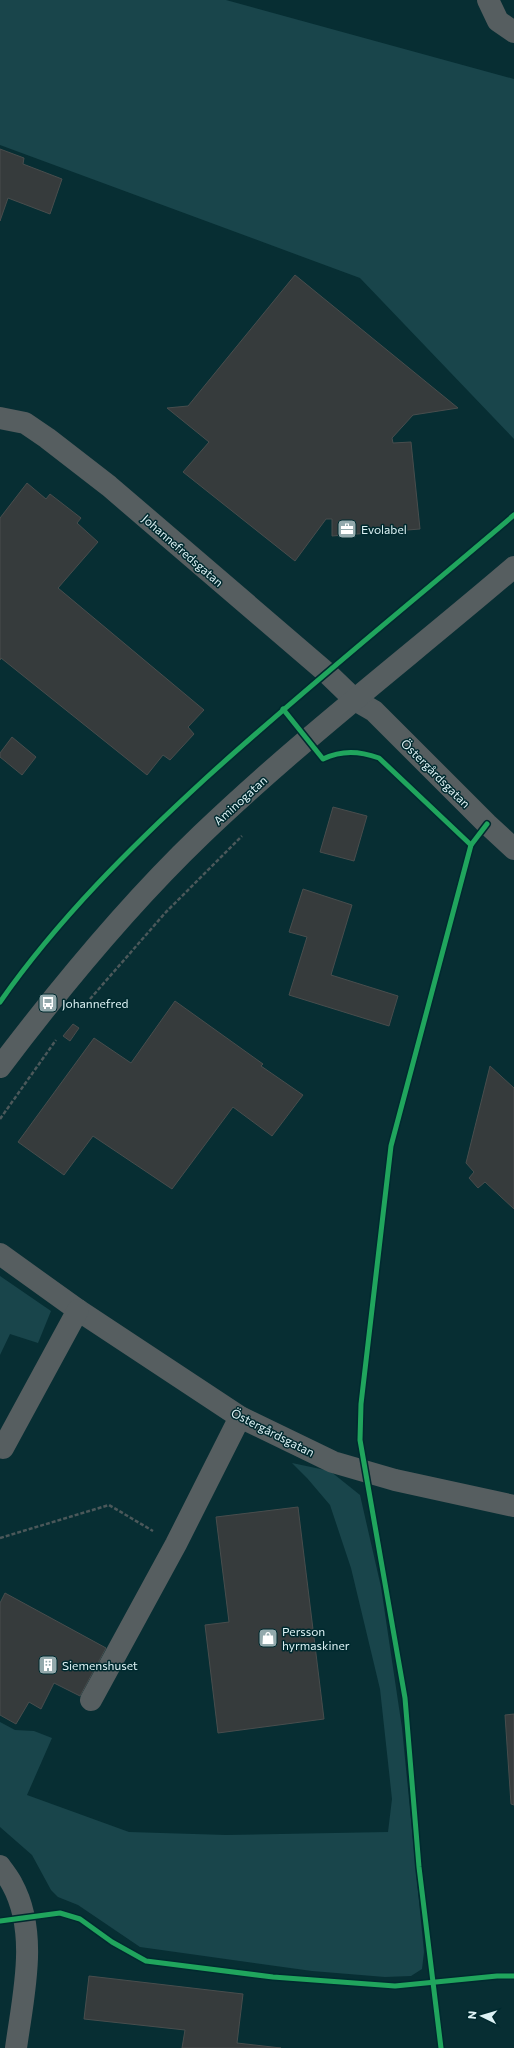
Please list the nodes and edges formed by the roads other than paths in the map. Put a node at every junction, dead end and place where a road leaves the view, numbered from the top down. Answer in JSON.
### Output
{"nodes":[{"id":1,"x":488,"y":0,"type":"edge"},
{"id":2,"x":514,"y":32,"type":"edge"},
{"id":3,"x":0,"y":418,"type":"edge"},
{"id":4,"x":514,"y":567,"type":"edge"},
{"id":5,"x":355,"y":700,"type":"junction"},
{"id":6,"x":514,"y":849,"type":"edge"},
{"id":7,"x":0,"y":1066,"type":"edge"},
{"id":8,"x":0,"y":1254,"type":"edge"},
{"id":9,"x":78,"y":1310,"type":"junction"},
{"id":10,"x":240,"y":1417,"type":"junction"},
{"id":11,"x":3,"y":1448,"type":"dead end"},
{"id":12,"x":514,"y":1506,"type":"edge"},
{"id":13,"x":91,"y":1700,"type":"dead end"},
{"id":14,"x":0,"y":1866,"type":"edge"},
{"id":15,"x":16,"y":2048,"type":"edge"}],
"edges":[{"from":1,"to":2,"type":"street"},
{"from":3,"to":5,"type":"street","name":"Johannefredsgatan"},
{"from":4,"to":5,"type":"street","name":"Aminogatan"},
{"from":5,"to":6,"type":"street","name":"Östergårdsgatan"},
{"from":5,"to":7,"type":"street","name":"Aminogatan"},
{"from":8,"to":9,"type":"street","name":"Östergårdsgatan"},
{"from":9,"to":10,"type":"street","name":"Östergårdsgatan"},
{"from":9,"to":11,"type":"street"},
{"from":10,"to":12,"type":"street","name":"Östergårdsgatan"},
{"from":10,"to":13,"type":"street"},
{"from":14,"to":15,"type":"street"}]}
